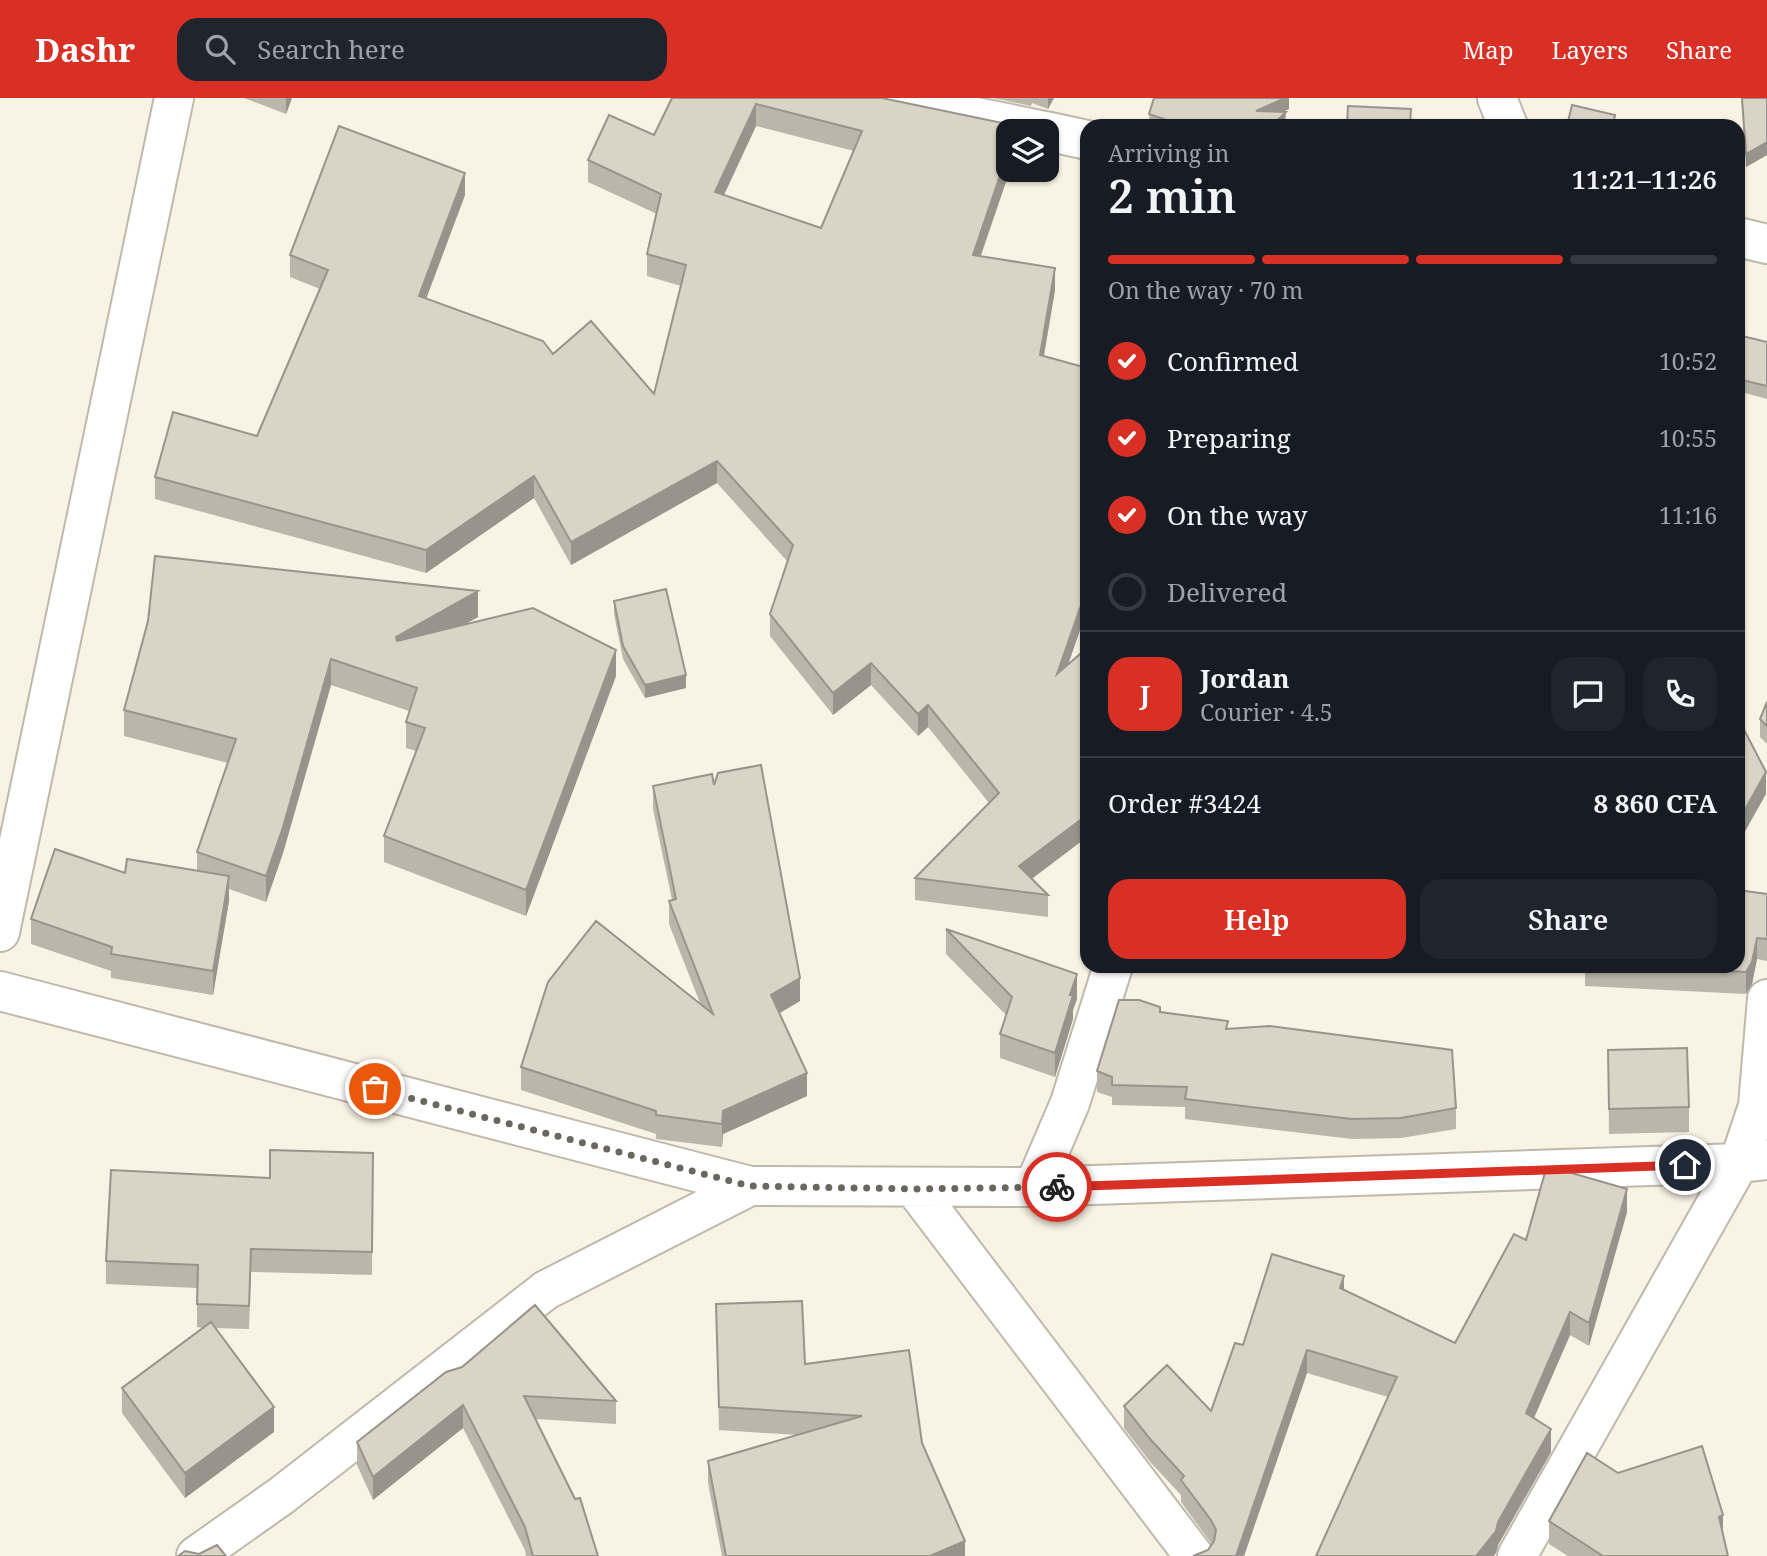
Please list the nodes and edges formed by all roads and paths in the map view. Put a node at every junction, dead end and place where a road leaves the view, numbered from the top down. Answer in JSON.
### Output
{"nodes":[{"id":1,"x":174,"y":98,"type":"edge"},
{"id":2,"x":883,"y":98,"type":"edge"},
{"id":3,"x":1497,"y":98,"type":"edge"},
{"id":4,"x":1505,"y":119,"type":"edge"},
{"id":5,"x":996,"y":121,"type":"edge"},
{"id":6,"x":1059,"y":134,"type":"edge"},
{"id":7,"x":1080,"y":138,"type":"edge"},
{"id":8,"x":1745,"y":239,"type":"edge"},
{"id":9,"x":1767,"y":244,"type":"edge"},
{"id":10,"x":0,"y":932,"type":"edge"},
{"id":11,"x":1110,"y":973,"type":"edge"},
{"id":12,"x":0,"y":991,"type":"edge"},
{"id":13,"x":1767,"y":999,"type":"edge"},
{"id":14,"x":1753,"y":1162,"type":"edge"},
{"id":15,"x":750,"y":1186,"type":"junction"},
{"id":16,"x":1034,"y":1187,"type":"junction"},
{"id":17,"x":915,"y":1189,"type":"junction"},
{"id":18,"x":196,"y":1556,"type":"edge"},
{"id":19,"x":1194,"y":1556,"type":"edge"},
{"id":20,"x":1517,"y":1556,"type":"edge"}],
"edges":[{"from":1,"to":10,"type":"street"},
{"from":2,"to":5,"type":"street"},
{"from":3,"to":4,"type":"street"},
{"from":6,"to":7,"type":"street"},
{"from":8,"to":9,"type":"street"},
{"from":11,"to":16,"type":"street"},
{"from":12,"to":15,"type":"street"},
{"from":13,"to":14,"type":"street"},
{"from":14,"to":16,"type":"street"},
{"from":14,"to":20,"type":"street"},
{"from":15,"to":17,"type":"street"},
{"from":15,"to":18,"type":"street"},
{"from":16,"to":17,"type":"street"},
{"from":17,"to":19,"type":"street"}]}
